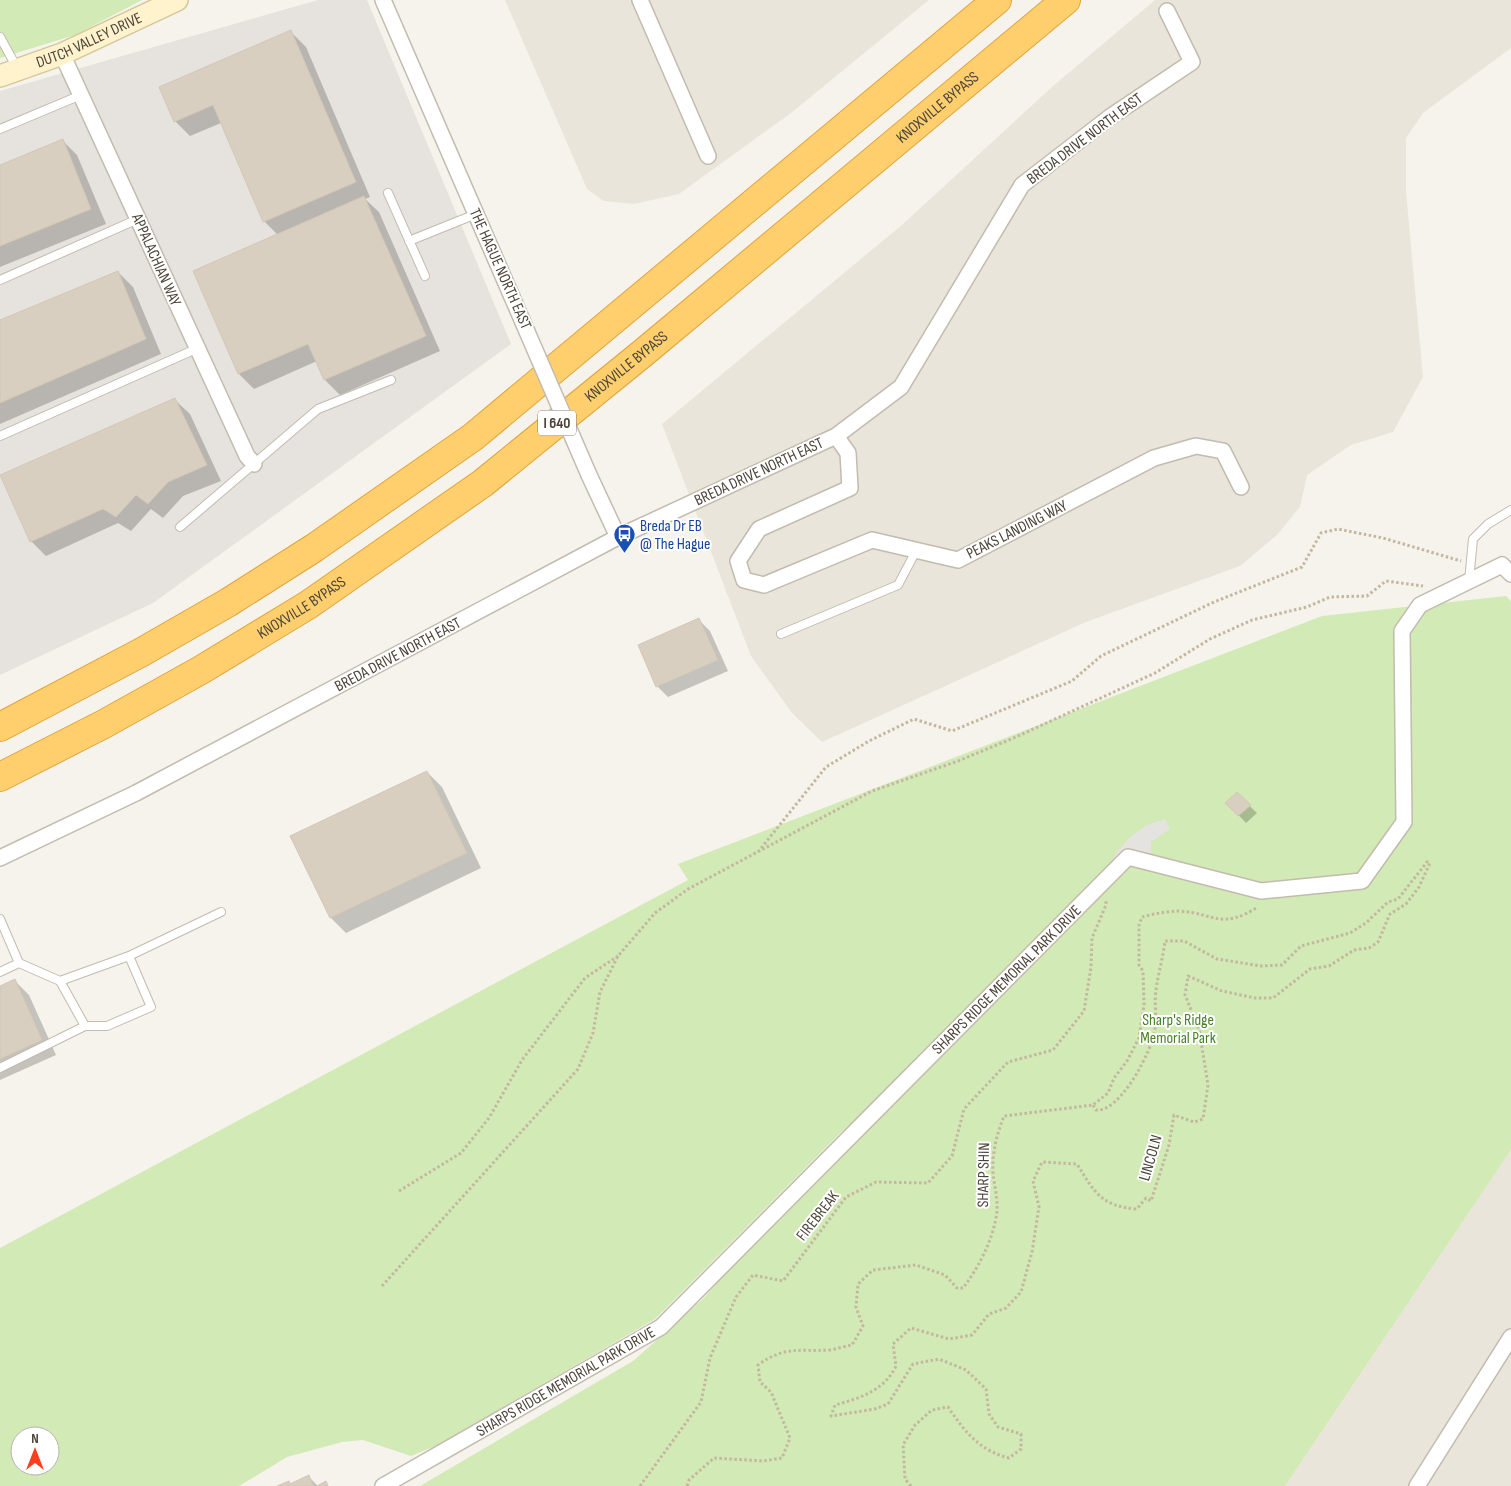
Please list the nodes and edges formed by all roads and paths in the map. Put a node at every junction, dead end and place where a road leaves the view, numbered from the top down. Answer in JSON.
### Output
{"nodes":[{"id":1,"x":177,"y":0,"type":"edge"},
{"id":2,"x":383,"y":0,"type":"edge"},
{"id":3,"x":640,"y":0,"type":"edge"},
{"id":4,"x":997,"y":0,"type":"edge"},
{"id":5,"x":1066,"y":0,"type":"edge"},
{"id":6,"x":1167,"y":11,"type":"dead end"},
{"id":7,"x":0,"y":37,"type":"edge"},
{"id":8,"x":62,"y":54,"type":"junction"},
{"id":9,"x":9,"y":73,"type":"edge"},
{"id":10,"x":81,"y":95,"type":"junction"},
{"id":11,"x":0,"y":129,"type":"edge"},
{"id":12,"x":708,"y":156,"type":"dead end"},
{"id":13,"x":388,"y":193,"type":"dead end"},
{"id":14,"x":476,"y":214,"type":"junction"},
{"id":15,"x":138,"y":219,"type":"junction"},
{"id":16,"x":409,"y":241,"type":"junction"},
{"id":17,"x":425,"y":276,"type":"dead end"},
{"id":18,"x":0,"y":280,"type":"edge"},
{"id":19,"x":196,"y":349,"type":"junction"},
{"id":20,"x":391,"y":380,"type":"dead end"},
{"id":21,"x":0,"y":436,"type":"edge"},
{"id":22,"x":836,"y":436,"type":"junction"},
{"id":23,"x":254,"y":464,"type":"junction"},
{"id":24,"x":1241,"y":487,"type":"dead end"},
{"id":25,"x":1511,"y":510,"type":"edge"},
{"id":26,"x":180,"y":527,"type":"dead end"},
{"id":27,"x":618,"y":538,"type":"junction"},
{"id":28,"x":916,"y":551,"type":"junction"},
{"id":29,"x":1464,"y":562,"type":"dead end"},
{"id":30,"x":1511,"y":574,"type":"edge"},
{"id":31,"x":1469,"y":581,"type":"junction"},
{"id":32,"x":1451,"y":590,"type":"junction"},
{"id":33,"x":781,"y":634,"type":"dead end"},
{"id":34,"x":0,"y":727,"type":"edge"},
{"id":35,"x":0,"y":777,"type":"edge"},
{"id":36,"x":757,"y":854,"type":"junction"},
{"id":37,"x":0,"y":858,"type":"edge"},
{"id":38,"x":1105,"y":881,"type":"junction"},
{"id":39,"x":1261,"y":892,"type":"junction"},
{"id":40,"x":221,"y":912,"type":"dead end"},
{"id":41,"x":0,"y":919,"type":"edge"},
{"id":42,"x":129,"y":956,"type":"junction"},
{"id":43,"x":618,"y":956,"type":"junction"},
{"id":44,"x":19,"y":963,"type":"junction"},
{"id":45,"x":0,"y":972,"type":"edge"},
{"id":46,"x":60,"y":982,"type":"junction"},
{"id":47,"x":85,"y":1026,"type":"junction"},
{"id":48,"x":0,"y":1068,"type":"edge"},
{"id":49,"x":1093,"y":1106,"type":"junction"},
{"id":50,"x":399,"y":1190,"type":"dead end"},
{"id":51,"x":382,"y":1286,"type":"dead end"},
{"id":52,"x":1511,"y":1337,"type":"edge"},
{"id":53,"x":383,"y":1486,"type":"edge"},
{"id":54,"x":640,"y":1486,"type":"edge"},
{"id":55,"x":688,"y":1486,"type":"edge"},
{"id":56,"x":911,"y":1486,"type":"edge"},
{"id":57,"x":1417,"y":1486,"type":"edge"}],
"edges":[{"from":1,"to":8,"type":"street","name":"DUTCH VALLEY DRIVE"},
{"from":2,"to":14,"type":"street","name":"THE HAGUE NORTH EAST"},
{"from":3,"to":12,"type":"street"},
{"from":4,"to":34,"type":"highway","number":"I 640"},
{"from":5,"to":35,"type":"highway","name":"KNOXVILLE BYPASS","number":"I 640"},
{"from":6,"to":22,"type":"street","name":"BREDA DRIVE NORTH EAST"},
{"from":7,"to":9,"type":"lane"},
{"from":8,"to":9,"type":"street","name":"DUTCH VALLEY DRIVE"},
{"from":8,"to":10,"type":"street","name":"APPALACHIAN WAY"},
{"from":10,"to":11,"type":"lane"},
{"from":10,"to":15,"type":"street","name":"APPALACHIAN WAY"},
{"from":13,"to":16,"type":"lane"},
{"from":14,"to":16,"type":"lane"},
{"from":14,"to":27,"type":"street","name":"THE HAGUE NORTH EAST","bridge":true},
{"from":15,"to":18,"type":"lane"},
{"from":15,"to":19,"type":"street","name":"APPALACHIAN WAY"},
{"from":16,"to":17,"type":"lane"},
{"from":19,"to":21,"type":"lane"},
{"from":19,"to":23,"type":"street","name":"APPALACHIAN WAY"},
{"from":20,"to":23,"type":"lane"},
{"from":22,"to":27,"type":"street","name":"BREDA DRIVE NORTH EAST"},
{"from":22,"to":28,"type":"street","name":"PEAKS LANDING WAY"},
{"from":23,"to":26,"type":"lane"},
{"from":24,"to":28,"type":"street","name":"PEAKS LANDING WAY"},
{"from":25,"to":31,"type":"lane"},
{"from":27,"to":37,"type":"street","name":"BREDA DRIVE NORTH EAST"},
{"from":28,"to":33,"type":"lane"},
{"from":29,"to":36,"type":"path"},
{"from":30,"to":31,"type":"street","name":"SHARPS RIDGE MEMORIAL PARK DRIVE"},
{"from":31,"to":32,"type":"street","name":"SHARPS RIDGE MEMORIAL PARK DRIVE"},
{"from":32,"to":36,"type":"path"},
{"from":32,"to":39,"type":"street","name":"SHARPS RIDGE MEMORIAL PARK DRIVE"},
{"from":36,"to":43,"type":"path"},
{"from":38,"to":39,"type":"street","name":"SHARPS RIDGE MEMORIAL PARK DRIVE"},
{"from":38,"to":53,"type":"street","name":"SHARPS RIDGE MEMORIAL PARK DRIVE"},
{"from":38,"to":54,"type":"path","name":"FIREBREAK"},
{"from":39,"to":49,"type":"path"},
{"from":40,"to":42,"type":"lane"},
{"from":41,"to":44,"type":"lane"},
{"from":42,"to":46,"type":"lane"},
{"from":42,"to":47,"type":"lane"},
{"from":43,"to":50,"type":"path"},
{"from":43,"to":51,"type":"path"},
{"from":44,"to":45,"type":"lane"},
{"from":44,"to":46,"type":"lane"},
{"from":46,"to":47,"type":"lane"},
{"from":47,"to":48,"type":"lane"},
{"from":49,"to":55,"type":"path","name":"SHARP SHIN"},
{"from":49,"to":56,"type":"path","name":"LINCOLN"},
{"from":52,"to":57,"type":"street"}]}
